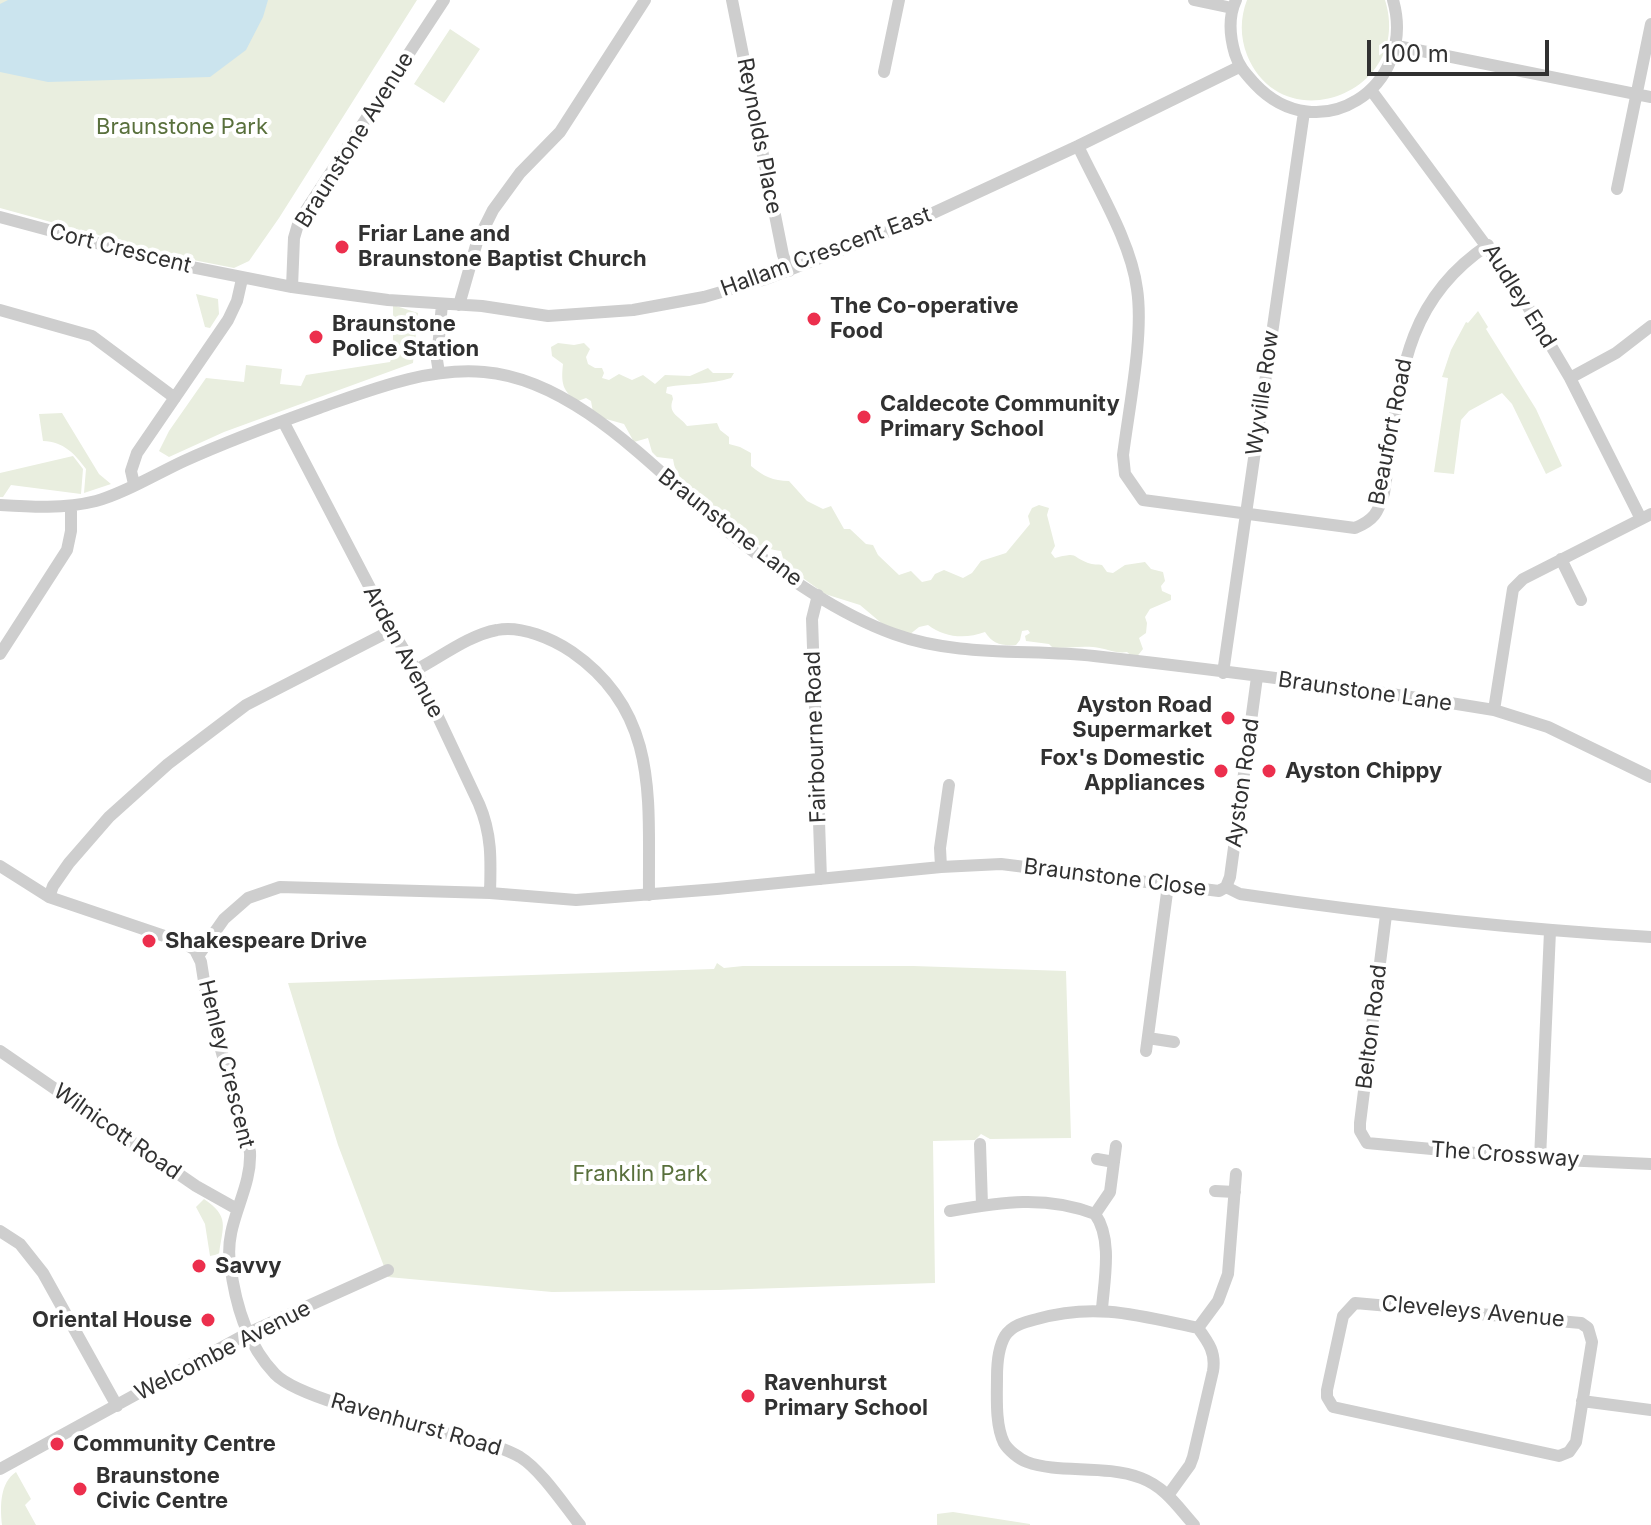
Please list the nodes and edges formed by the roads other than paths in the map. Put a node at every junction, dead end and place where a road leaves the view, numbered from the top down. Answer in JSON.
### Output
{"nodes":[{"id":1,"x":444,"y":0,"type":"edge"},
{"id":2,"x":645,"y":0,"type":"edge"},
{"id":3,"x":732,"y":0,"type":"edge"},
{"id":4,"x":899,"y":0,"type":"edge"},
{"id":5,"x":1194,"y":0,"type":"edge"},
{"id":6,"x":1393,"y":0,"type":"edge"},
{"id":7,"x":1234,"y":4,"type":"edge"},
{"id":8,"x":1651,"y":24,"type":"edge"},
{"id":9,"x":1397,"y":46,"type":"junction"},
{"id":10,"x":1239,"y":67,"type":"junction"},
{"id":11,"x":884,"y":72,"type":"dead end"},
{"id":12,"x":1371,"y":90,"type":"junction"},
{"id":13,"x":1637,"y":94,"type":"junction"},
{"id":14,"x":1651,"y":97,"type":"edge"},
{"id":15,"x":1304,"y":112,"type":"junction"},
{"id":16,"x":1078,"y":146,"type":"junction"},
{"id":17,"x":1617,"y":189,"type":"dead end"},
{"id":18,"x":0,"y":217,"type":"edge"},
{"id":19,"x":1488,"y":245,"type":"junction"},
{"id":20,"x":789,"y":271,"type":"junction"},
{"id":21,"x":242,"y":279,"type":"junction"},
{"id":22,"x":292,"y":287,"type":"junction"},
{"id":23,"x":442,"y":304,"type":"junction"},
{"id":24,"x":459,"y":305,"type":"junction"},
{"id":25,"x":0,"y":310,"type":"edge"},
{"id":26,"x":1651,"y":326,"type":"edge"},
{"id":27,"x":439,"y":373,"type":"junction"},
{"id":28,"x":1570,"y":378,"type":"junction"},
{"id":29,"x":175,"y":398,"type":"junction"},
{"id":30,"x":283,"y":421,"type":"junction"},
{"id":31,"x":134,"y":484,"type":"junction"},
{"id":32,"x":0,"y":505,"type":"edge"},
{"id":33,"x":71,"y":506,"type":"junction"},
{"id":34,"x":1246,"y":515,"type":"junction"},
{"id":35,"x":1646,"y":516,"type":"edge"},
{"id":36,"x":1561,"y":559,"type":"junction"},
{"id":37,"x":818,"y":595,"type":"junction"},
{"id":38,"x":1581,"y":600,"type":"dead end"},
{"id":39,"x":392,"y":630,"type":"junction"},
{"id":40,"x":0,"y":654,"type":"edge"},
{"id":41,"x":416,"y":670,"type":"junction"},
{"id":42,"x":1223,"y":673,"type":"junction"},
{"id":43,"x":1257,"y":677,"type":"junction"},
{"id":44,"x":1494,"y":710,"type":"junction"},
{"id":45,"x":1651,"y":777,"type":"edge"},
{"id":46,"x":949,"y":785,"type":"dead end"},
{"id":47,"x":0,"y":866,"type":"edge"},
{"id":48,"x":941,"y":867,"type":"junction"},
{"id":49,"x":821,"y":879,"type":"junction"},
{"id":50,"x":1168,"y":885,"type":"junction"},
{"id":51,"x":1226,"y":887,"type":"junction"},
{"id":52,"x":490,"y":893,"type":"junction"},
{"id":53,"x":649,"y":895,"type":"junction"},
{"id":54,"x":49,"y":897,"type":"junction"},
{"id":55,"x":576,"y":900,"type":"joint"},
{"id":56,"x":1386,"y":915,"type":"junction"},
{"id":57,"x":1550,"y":931,"type":"junction"},
{"id":58,"x":1651,"y":937,"type":"edge"},
{"id":59,"x":198,"y":956,"type":"junction"},
{"id":60,"x":1174,"y":1042,"type":"dead end"},
{"id":61,"x":0,"y":1051,"type":"edge"},
{"id":62,"x":1362,"y":1138,"type":"joint"},
{"id":63,"x":980,"y":1144,"type":"dead end"},
{"id":64,"x":1116,"y":1146,"type":"dead end"},
{"id":65,"x":1097,"y":1159,"type":"dead end"},
{"id":66,"x":1540,"y":1159,"type":"junction"},
{"id":67,"x":1114,"y":1162,"type":"junction"},
{"id":68,"x":1651,"y":1164,"type":"edge"},
{"id":69,"x":1236,"y":1174,"type":"dead end"},
{"id":70,"x":1215,"y":1191,"type":"dead end"},
{"id":71,"x":1235,"y":1192,"type":"junction"},
{"id":72,"x":982,"y":1205,"type":"junction"},
{"id":73,"x":237,"y":1209,"type":"junction"},
{"id":74,"x":950,"y":1211,"type":"dead end"},
{"id":75,"x":1095,"y":1214,"type":"junction"},
{"id":76,"x":0,"y":1231,"type":"edge"},
{"id":77,"x":388,"y":1270,"type":"dead end"},
{"id":78,"x":1102,"y":1309,"type":"junction"},
{"id":79,"x":1198,"y":1328,"type":"junction"},
{"id":80,"x":248,"y":1333,"type":"junction"},
{"id":81,"x":1582,"y":1401,"type":"junction"},
{"id":82,"x":117,"y":1406,"type":"junction"},
{"id":83,"x":1651,"y":1410,"type":"edge"},
{"id":84,"x":0,"y":1469,"type":"edge"},
{"id":85,"x":1169,"y":1494,"type":"junction"},
{"id":86,"x":580,"y":1525,"type":"edge"},
{"id":87,"x":1194,"y":1525,"type":"edge"}],
"edges":[{"from":1,"to":22,"type":"street","name":"Braunstone Avenue"},
{"from":2,"to":24,"type":"street"},
{"from":3,"to":20,"type":"street","name":"Reynolds Place"},
{"from":4,"to":11,"type":"street"},
{"from":5,"to":7,"type":"street"},
{"from":6,"to":9,"type":"street"},
{"from":7,"to":10,"type":"street"},
{"from":8,"to":13,"type":"street"},
{"from":9,"to":12,"type":"street"},
{"from":9,"to":13,"type":"street"},
{"from":10,"to":15,"type":"street"},
{"from":10,"to":16,"type":"street","name":"Hallam Crescent East"},
{"from":12,"to":15,"type":"street"},
{"from":12,"to":19,"type":"street","name":"Audley End"},
{"from":13,"to":14,"type":"street"},
{"from":13,"to":17,"type":"street"},
{"from":15,"to":34,"type":"street","name":"Wyville Row"},
{"from":16,"to":20,"type":"street","name":"Hallam Crescent East"},
{"from":16,"to":34,"type":"street","name":"Beaufort Road"},
{"from":18,"to":21,"type":"street","name":"Cort Crescent"},
{"from":19,"to":28,"type":"street","name":"Audley End"},
{"from":19,"to":34,"type":"street","name":"Beaufort Road"},
{"from":20,"to":24,"type":"street","name":"Hallam Crescent East"},
{"from":21,"to":22,"type":"street","name":"Hallam Crescent East"},
{"from":21,"to":29,"type":"street"},
{"from":22,"to":23,"type":"street","name":"Hallam Crescent East"},
{"from":23,"to":24,"type":"street","name":"Hallam Crescent East"},
{"from":23,"to":27,"type":"street"},
{"from":25,"to":29,"type":"street"},
{"from":26,"to":28,"type":"street"},
{"from":27,"to":30,"type":"street","name":"Braunstone Lane"},
{"from":27,"to":37,"type":"street","name":"Braunstone Lane"},
{"from":28,"to":35,"type":"street","name":"Audley End"},
{"from":29,"to":31,"type":"street"},
{"from":30,"to":31,"type":"street","name":"Braunstone Lane"},
{"from":30,"to":39,"type":"street","name":"Arden Avenue"},
{"from":31,"to":33,"type":"street","name":"Braunstone Lane"},
{"from":32,"to":33,"type":"street","name":"Braunstone Lane"},
{"from":33,"to":40,"type":"street"},
{"from":34,"to":42,"type":"street","name":"Wyville Row"},
{"from":35,"to":36,"type":"street"},
{"from":36,"to":38,"type":"street"},
{"from":36,"to":44,"type":"street"},
{"from":37,"to":42,"type":"street","name":"Braunstone Lane"},
{"from":37,"to":49,"type":"street","name":"Fairbourne Road"},
{"from":39,"to":41,"type":"street","name":"Arden Avenue"},
{"from":39,"to":54,"type":"street"},
{"from":41,"to":52,"type":"street","name":"Arden Avenue"},
{"from":41,"to":53,"type":"street"},
{"from":42,"to":43,"type":"street","name":"Braunstone Lane"},
{"from":43,"to":44,"type":"street","name":"Braunstone Lane"},
{"from":43,"to":51,"type":"street","name":"Ayston Road"},
{"from":44,"to":45,"type":"street","name":"Braunstone Lane"},
{"from":46,"to":48,"type":"street"},
{"from":47,"to":54,"type":"street"},
{"from":48,"to":49,"type":"street","name":"Braunstone Close"},
{"from":48,"to":50,"type":"street","name":"Braunstone Close"},
{"from":49,"to":53,"type":"street","name":"Braunstone Close"},
{"from":50,"to":51,"type":"street","name":"Braunstone Close"},
{"from":50,"to":60,"type":"street"},
{"from":51,"to":56,"type":"street","name":"Braunstone Close"},
{"from":52,"to":55,"type":"street","name":"Henley Crescent"},
{"from":52,"to":59,"type":"street","name":"Henley Crescent"},
{"from":53,"to":55,"type":"street","name":"Braunstone Close"},
{"from":54,"to":59,"type":"street"},
{"from":56,"to":57,"type":"street","name":"Braunstone Close"},
{"from":56,"to":62,"type":"street","name":"Belton Road"},
{"from":57,"to":58,"type":"street","name":"Braunstone Close"},
{"from":57,"to":66,"type":"street"},
{"from":59,"to":73,"type":"street","name":"Henley Crescent"},
{"from":61,"to":73,"type":"street","name":"Wilnicott Road"},
{"from":62,"to":66,"type":"street","name":"The Crossway"},
{"from":63,"to":72,"type":"street"},
{"from":64,"to":67,"type":"street"},
{"from":65,"to":67,"type":"street"},
{"from":66,"to":68,"type":"street","name":"The Crossway"},
{"from":67,"to":75,"type":"street"},
{"from":69,"to":71,"type":"street"},
{"from":70,"to":71,"type":"street"},
{"from":71,"to":79,"type":"street"},
{"from":72,"to":74,"type":"street"},
{"from":72,"to":75,"type":"street"},
{"from":73,"to":80,"type":"street","name":"Henley Crescent"},
{"from":75,"to":78,"type":"street"},
{"from":76,"to":82,"type":"street"},
{"from":77,"to":80,"type":"street","name":"Welcombe Avenue"},
{"from":78,"to":79,"type":"street"},
{"from":78,"to":85,"type":"street"},
{"from":79,"to":85,"type":"street"},
{"from":80,"to":82,"type":"street","name":"Welcombe Avenue"},
{"from":80,"to":86,"type":"street","name":"Ravenhurst Road"},
{"from":81,"to":81,"type":"street","name":"Cleveleys Avenue"},
{"from":81,"to":83,"type":"street"},
{"from":82,"to":84,"type":"street","name":"Welcombe Avenue"},
{"from":85,"to":87,"type":"street"}]}
